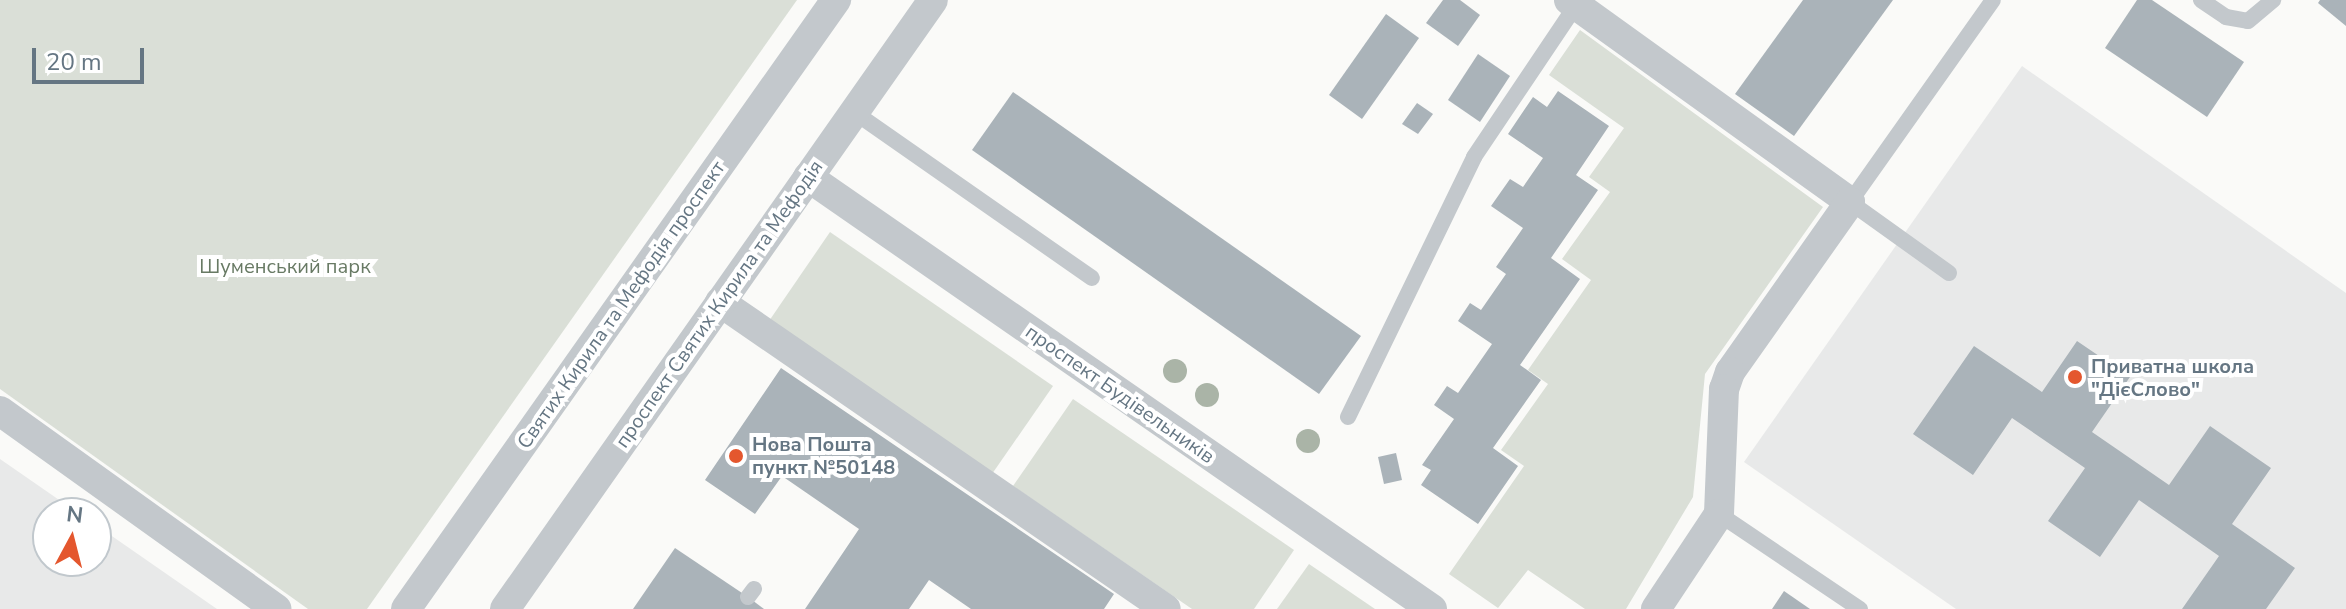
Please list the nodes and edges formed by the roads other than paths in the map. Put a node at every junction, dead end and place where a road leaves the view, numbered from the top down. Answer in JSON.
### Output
{"nodes":[{"id":1,"x":836,"y":0,"type":"edge"},
{"id":2,"x":933,"y":0,"type":"edge"},
{"id":3,"x":1993,"y":0,"type":"edge"},
{"id":4,"x":2201,"y":0,"type":"edge"},
{"id":5,"x":2273,"y":0,"type":"edge"},
{"id":6,"x":1575,"y":2,"type":"edge"},
{"id":7,"x":854,"y":112,"type":"junction"},
{"id":8,"x":808,"y":177,"type":"junction"},
{"id":9,"x":1850,"y":202,"type":"junction"},
{"id":10,"x":1949,"y":273,"type":"dead end"},
{"id":11,"x":1092,"y":278,"type":"dead end"},
{"id":12,"x":720,"y":302,"type":"junction"},
{"id":13,"x":0,"y":411,"type":"edge"},
{"id":14,"x":1348,"y":417,"type":"dead end"},
{"id":15,"x":1719,"y":514,"type":"junction"},
{"id":16,"x":277,"y":609,"type":"edge"},
{"id":17,"x":406,"y":609,"type":"edge"},
{"id":18,"x":505,"y":609,"type":"edge"},
{"id":19,"x":1166,"y":609,"type":"edge"},
{"id":20,"x":1432,"y":609,"type":"edge"},
{"id":21,"x":1656,"y":609,"type":"edge"},
{"id":22,"x":1860,"y":609,"type":"edge"}],
"edges":[{"from":1,"to":17,"type":"street","name":"Святих Кирила та Мефодія проспект"},
{"from":2,"to":7,"type":"street","name":"проспект Святих Кирила та Мефодія"},
{"from":3,"to":9,"type":"lane"},
{"from":4,"to":5,"type":"lane"},
{"from":6,"to":9,"type":"street"},
{"from":6,"to":14,"type":"lane"},
{"from":7,"to":8,"type":"street","name":"проспект Святих Кирила та Мефодія"},
{"from":7,"to":11,"type":"lane"},
{"from":8,"to":12,"type":"street","name":"проспект Святих Кирила та Мефодія"},
{"from":8,"to":20,"type":"street","name":"проспект Будівельників"},
{"from":9,"to":10,"type":"lane"},
{"from":9,"to":15,"type":"street"},
{"from":12,"to":18,"type":"street","name":"проспект Святих Кирила та Мефодія"},
{"from":12,"to":19,"type":"street"},
{"from":13,"to":16,"type":"street"},
{"from":15,"to":21,"type":"street"},
{"from":15,"to":22,"type":"lane"}]}
